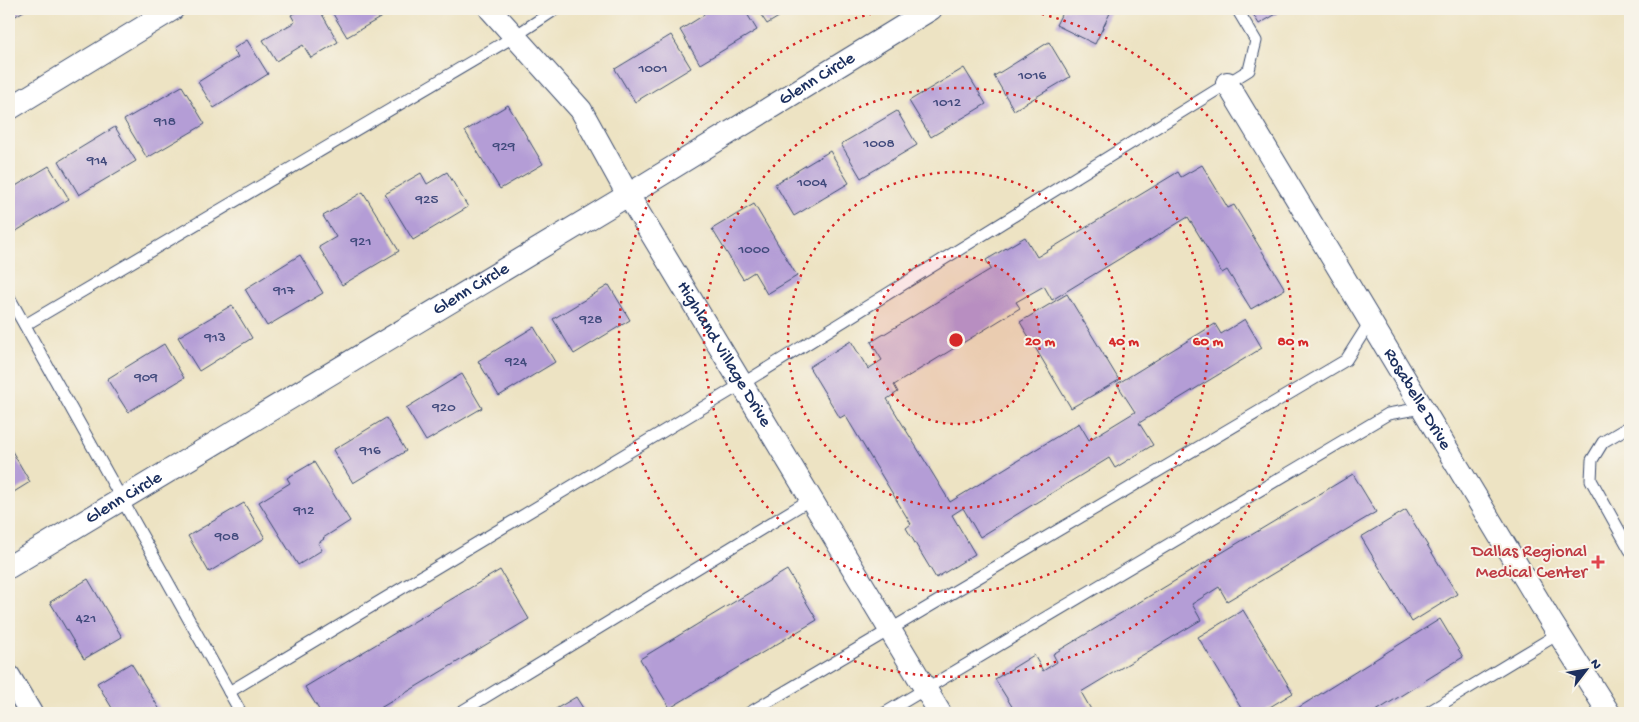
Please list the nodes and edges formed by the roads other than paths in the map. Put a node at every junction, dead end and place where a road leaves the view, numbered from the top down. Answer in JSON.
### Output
{"nodes":[{"id":1,"x":174,"y":9,"type":"edge"},
{"id":2,"x":490,"y":9,"type":"edge"},
{"id":3,"x":556,"y":9,"type":"edge"},
{"id":4,"x":931,"y":9,"type":"edge"},
{"id":5,"x":1237,"y":9,"type":"edge"},
{"id":6,"x":515,"y":36,"type":"junction"},
{"id":7,"x":1227,"y":84,"type":"junction"},
{"id":8,"x":9,"y":109,"type":"edge"},
{"id":9,"x":628,"y":195,"type":"junction"},
{"id":10,"x":9,"y":296,"type":"edge"},
{"id":11,"x":1370,"y":322,"type":"junction"},
{"id":12,"x":25,"y":325,"type":"junction"},
{"id":13,"x":742,"y":384,"type":"junction"},
{"id":14,"x":1422,"y":408,"type":"junction"},
{"id":15,"x":1630,"y":426,"type":"edge"},
{"id":16,"x":122,"y":499,"type":"junction"},
{"id":17,"x":811,"y":499,"type":"junction"},
{"id":18,"x":1630,"y":550,"type":"edge"},
{"id":19,"x":9,"y":567,"type":"edge"},
{"id":20,"x":889,"y":629,"type":"junction"},
{"id":21,"x":1558,"y":634,"type":"junction"},
{"id":22,"x":9,"y":676,"type":"edge"},
{"id":23,"x":925,"y":689,"type":"junction"},
{"id":24,"x":229,"y":692,"type":"junction"},
{"id":25,"x":1605,"y":712,"type":"edge"},
{"id":26,"x":31,"y":713,"type":"edge"},
{"id":27,"x":241,"y":713,"type":"edge"},
{"id":28,"x":459,"y":713,"type":"edge"},
{"id":29,"x":749,"y":713,"type":"edge"},
{"id":30,"x":885,"y":713,"type":"edge"},
{"id":31,"x":940,"y":713,"type":"edge"},
{"id":32,"x":1427,"y":713,"type":"edge"}],
"edges":[{"from":1,"to":8,"type":"street"},
{"from":2,"to":6,"type":"street","name":"Highland Village Drive"},
{"from":3,"to":6,"type":"lane"},
{"from":4,"to":9,"type":"street","name":"Glenn Circle"},
{"from":5,"to":7,"type":"lane"},
{"from":6,"to":9,"type":"street","name":"Highland Village Drive"},
{"from":6,"to":12,"type":"lane"},
{"from":7,"to":11,"type":"street","name":"Rosabelle Drive"},
{"from":7,"to":13,"type":"lane"},
{"from":9,"to":13,"type":"street","name":"Highland Village Drive"},
{"from":9,"to":16,"type":"street","name":"Glenn Circle"},
{"from":10,"to":12,"type":"lane"},
{"from":11,"to":14,"type":"street","name":"Rosabelle Drive"},
{"from":11,"to":20,"type":"lane"},
{"from":12,"to":16,"type":"lane"},
{"from":13,"to":17,"type":"street","name":"Highland Village Drive"},
{"from":13,"to":24,"type":"lane"},
{"from":14,"to":21,"type":"street","name":"Rosabelle Drive"},
{"from":14,"to":23,"type":"lane"},
{"from":15,"to":18,"type":"lane"},
{"from":16,"to":19,"type":"street","name":"Glenn Circle"},
{"from":16,"to":24,"type":"lane"},
{"from":17,"to":20,"type":"street","name":"Highland Village Drive"},
{"from":17,"to":28,"type":"lane"},
{"from":20,"to":23,"type":"street","name":"Highland Village Drive"},
{"from":20,"to":29,"type":"lane"},
{"from":21,"to":25,"type":"street","name":"Rosabelle Drive"},
{"from":21,"to":32,"type":"lane"},
{"from":22,"to":26,"type":"street"},
{"from":23,"to":30,"type":"lane"},
{"from":23,"to":31,"type":"street","name":"Highland Village Drive"},
{"from":24,"to":27,"type":"lane"}]}
